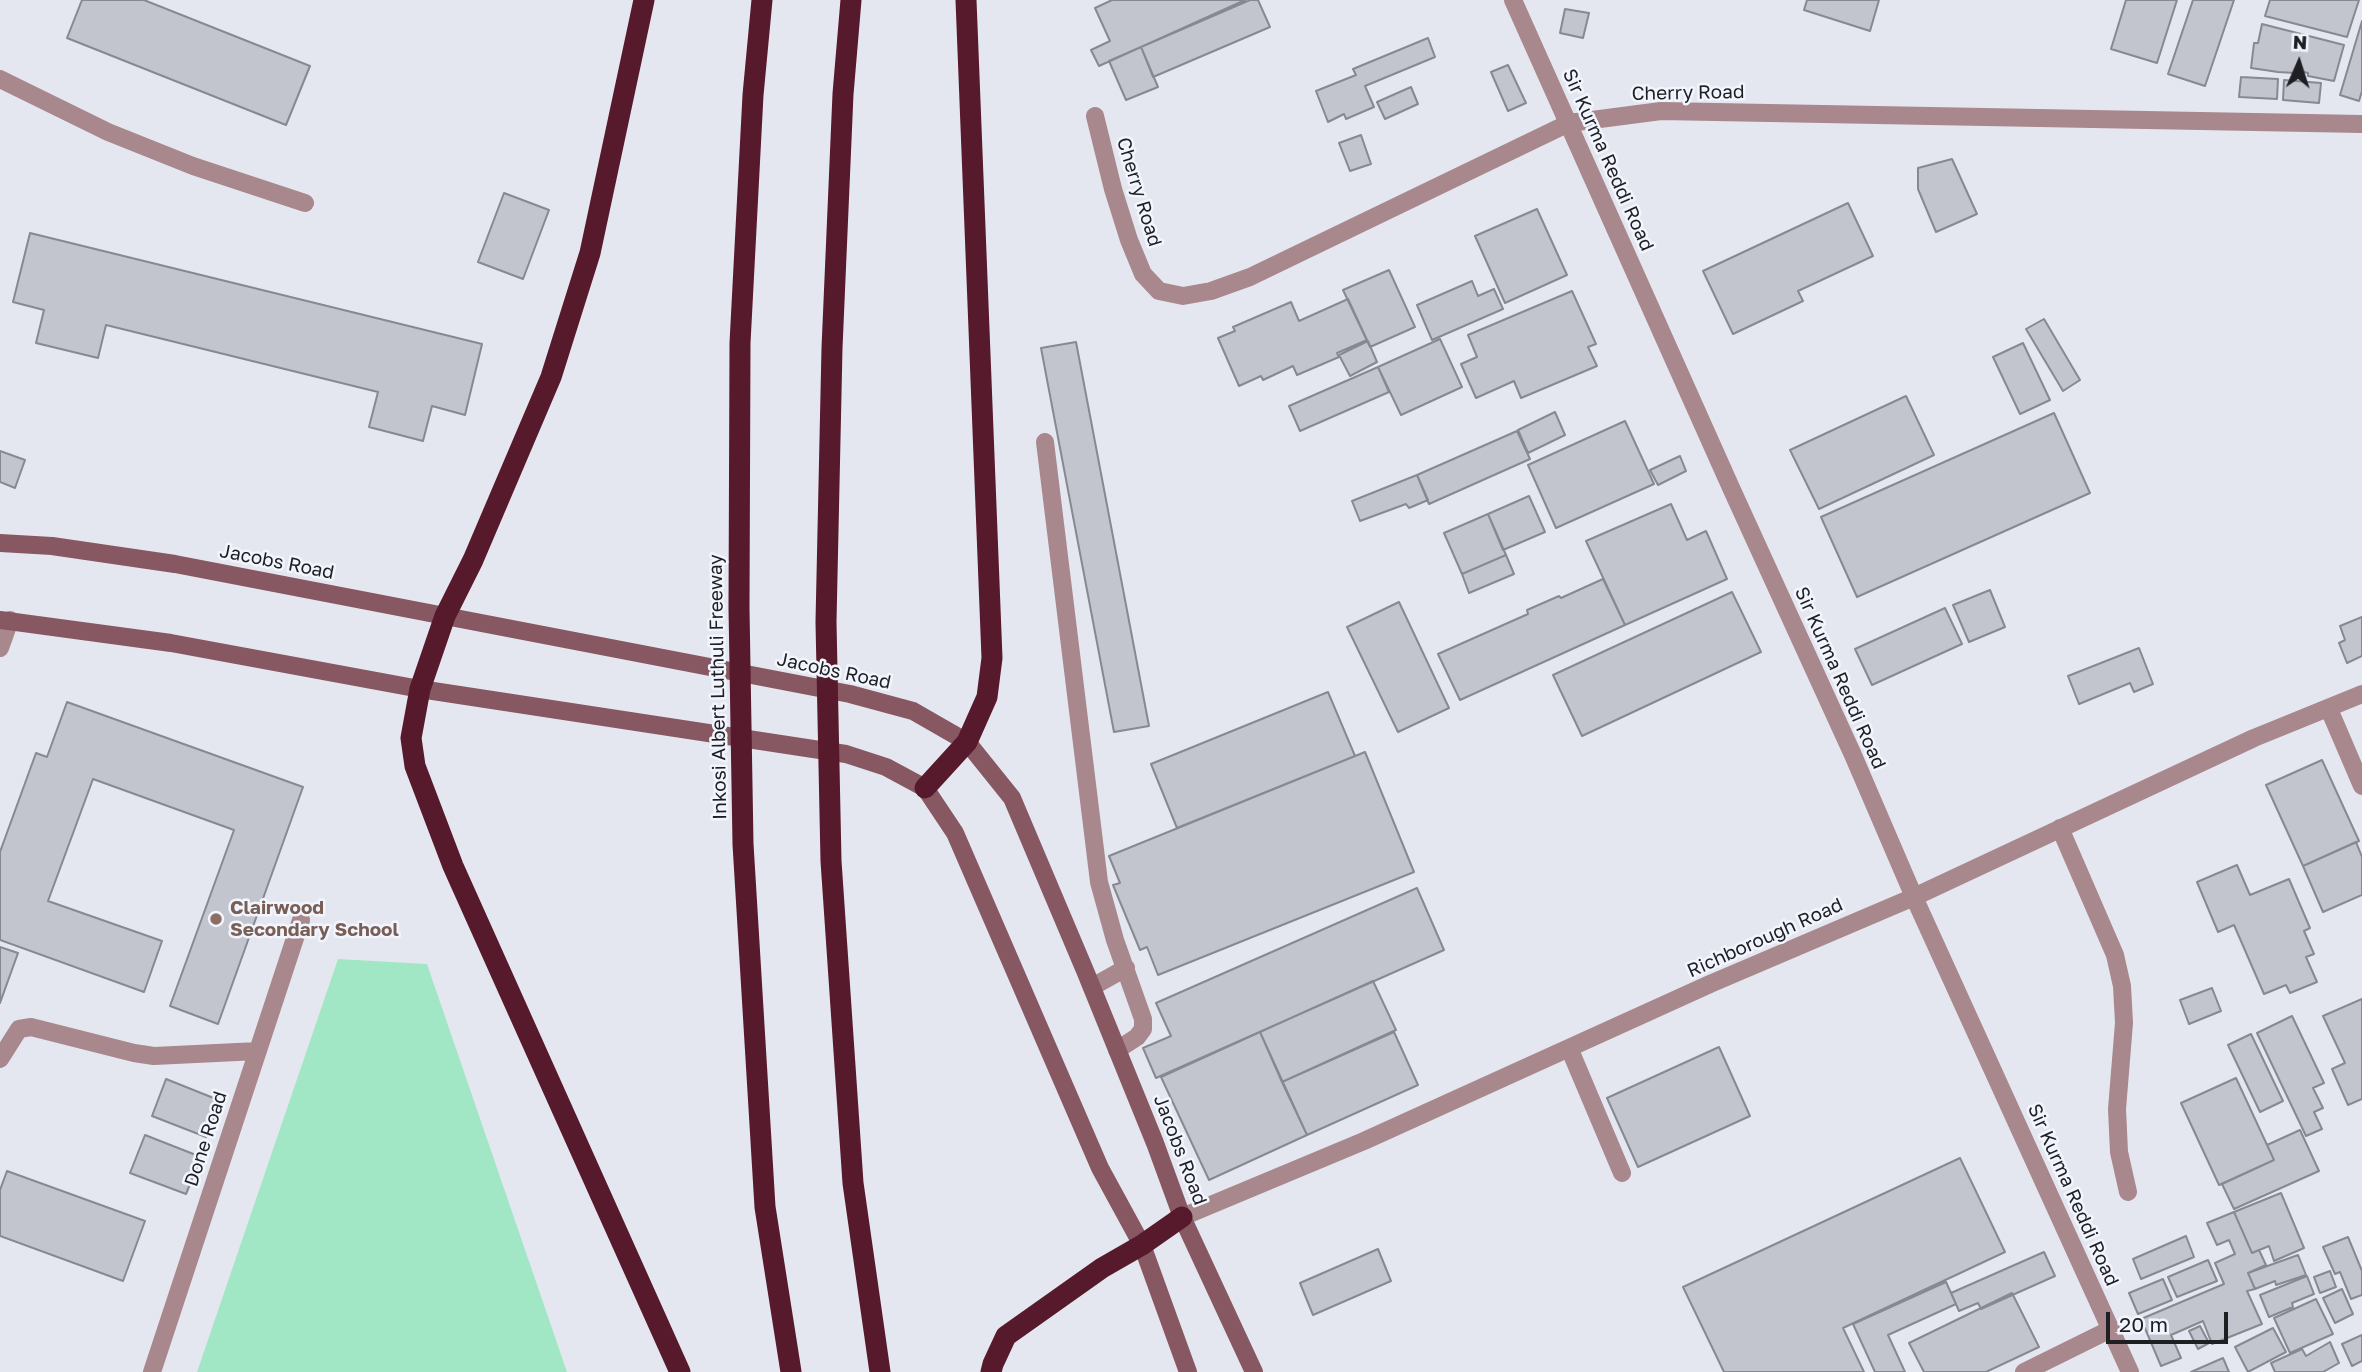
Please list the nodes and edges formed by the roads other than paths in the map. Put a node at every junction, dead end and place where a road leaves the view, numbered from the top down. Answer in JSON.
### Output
{"nodes":[{"id":1,"x":643,"y":0,"type":"edge"},
{"id":2,"x":762,"y":0,"type":"edge"},
{"id":3,"x":851,"y":0,"type":"edge"},
{"id":4,"x":966,"y":0,"type":"edge"},
{"id":5,"x":1513,"y":0,"type":"edge"},
{"id":6,"x":0,"y":79,"type":"edge"},
{"id":7,"x":1095,"y":116,"type":"dead end"},
{"id":8,"x":1569,"y":124,"type":"junction"},
{"id":9,"x":2362,"y":124,"type":"edge"},
{"id":10,"x":305,"y":203,"type":"dead end"},
{"id":11,"x":1045,"y":442,"type":"dead end"},
{"id":12,"x":0,"y":543,"type":"edge"},
{"id":13,"x":446,"y":616,"type":"junction"},
{"id":14,"x":5,"y":620,"type":"edge"},
{"id":15,"x":0,"y":648,"type":"edge"},
{"id":16,"x":420,"y":689,"type":"junction"},
{"id":17,"x":2362,"y":694,"type":"edge"},
{"id":18,"x":2329,"y":709,"type":"junction"},
{"id":19,"x":967,"y":742,"type":"junction"},
{"id":20,"x":2362,"y":786,"type":"edge"},
{"id":21,"x":925,"y":789,"type":"junction"},
{"id":22,"x":2060,"y":828,"type":"junction"},
{"id":23,"x":1914,"y":897,"type":"junction"},
{"id":24,"x":301,"y":920,"type":"dead end"},
{"id":25,"x":1126,"y":968,"type":"junction"},
{"id":26,"x":1092,"y":987,"type":"junction"},
{"id":27,"x":1117,"y":1050,"type":"junction"},
{"id":28,"x":1570,"y":1050,"type":"junction"},
{"id":29,"x":258,"y":1051,"type":"junction"},
{"id":30,"x":0,"y":1059,"type":"edge"},
{"id":31,"x":1622,"y":1173,"type":"dead end"},
{"id":32,"x":2128,"y":1192,"type":"dead end"},
{"id":33,"x":1182,"y":1217,"type":"junction"},
{"id":34,"x":1142,"y":1245,"type":"junction"},
{"id":35,"x":2110,"y":1329,"type":"junction"},
{"id":36,"x":152,"y":1372,"type":"edge"},
{"id":37,"x":680,"y":1372,"type":"edge"},
{"id":38,"x":791,"y":1372,"type":"edge"},
{"id":39,"x":880,"y":1372,"type":"edge"},
{"id":40,"x":991,"y":1372,"type":"edge"},
{"id":41,"x":1188,"y":1372,"type":"edge"},
{"id":42,"x":1254,"y":1372,"type":"edge"},
{"id":43,"x":2024,"y":1372,"type":"edge"},
{"id":44,"x":2130,"y":1372,"type":"edge"}],
"edges":[{"from":1,"to":13,"type":"highway"},
{"from":2,"to":38,"type":"highway","name":"Inkosi Albert Luthuli Freeway"},
{"from":3,"to":39,"type":"highway"},
{"from":4,"to":19,"type":"highway"},
{"from":5,"to":8,"type":"street","name":"Sir Kurma Reddi Road"},
{"from":6,"to":10,"type":"street"},
{"from":7,"to":8,"type":"street","name":"Cherry Road"},
{"from":8,"to":9,"type":"street","name":"Cherry Road"},
{"from":8,"to":23,"type":"street","name":"Sir Kurma Reddi Road"},
{"from":11,"to":25,"type":"street"},
{"from":12,"to":13,"type":"street","name":"Jacobs Road"},
{"from":13,"to":16,"type":"highway"},
{"from":13,"to":19,"type":"street","name":"Jacobs Road"},
{"from":14,"to":15,"type":"street"},
{"from":14,"to":16,"type":"street"},
{"from":16,"to":21,"type":"street"},
{"from":16,"to":37,"type":"highway"},
{"from":17,"to":18,"type":"street","name":"Richborough Road"},
{"from":18,"to":20,"type":"street"},
{"from":18,"to":22,"type":"street","name":"Richborough Road"},
{"from":19,"to":21,"type":"highway"},
{"from":19,"to":26,"type":"street","name":"Jacobs Road"},
{"from":21,"to":34,"type":"street"},
{"from":22,"to":23,"type":"street","name":"Richborough Road"},
{"from":22,"to":32,"type":"street"},
{"from":23,"to":28,"type":"street","name":"Richborough Road"},
{"from":23,"to":35,"type":"street","name":"Sir Kurma Reddi Road"},
{"from":24,"to":29,"type":"street","name":"Done Road"},
{"from":25,"to":26,"type":"street"},
{"from":25,"to":27,"type":"street"},
{"from":26,"to":27,"type":"street","name":"Jacobs Road"},
{"from":27,"to":33,"type":"street","name":"Jacobs Road"},
{"from":28,"to":31,"type":"street"},
{"from":28,"to":33,"type":"street","name":"Richborough Road"},
{"from":29,"to":30,"type":"street"},
{"from":29,"to":36,"type":"street","name":"Done Road"},
{"from":33,"to":34,"type":"highway"},
{"from":33,"to":42,"type":"street","name":"Jacobs Road"},
{"from":34,"to":40,"type":"highway"},
{"from":34,"to":41,"type":"street"},
{"from":35,"to":43,"type":"street"},
{"from":35,"to":44,"type":"street","name":"Sir Kurma Reddi Road"}]}
